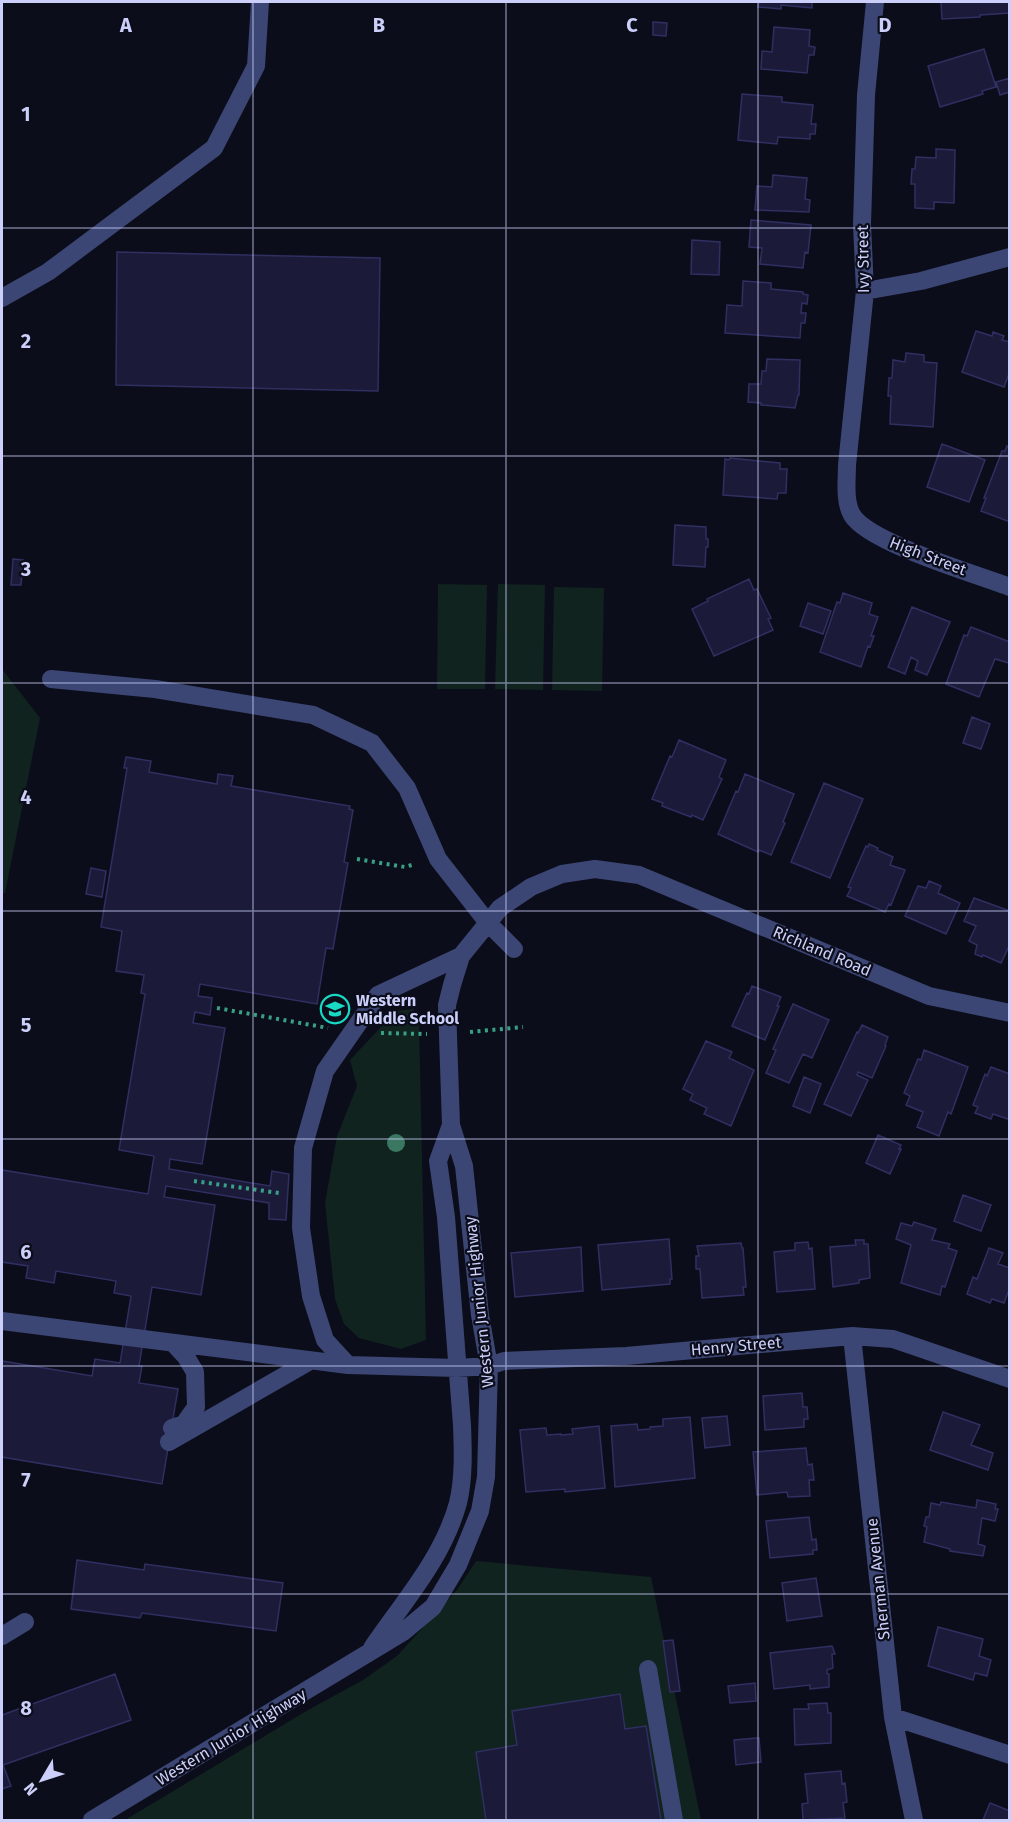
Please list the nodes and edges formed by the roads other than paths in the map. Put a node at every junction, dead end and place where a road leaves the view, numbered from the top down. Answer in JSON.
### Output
{"nodes":[{"id":1,"x":260,"y":2,"type":"edge"},
{"id":2,"x":875,"y":2,"type":"edge"},
{"id":3,"x":1010,"y":257,"type":"edge"},
{"id":4,"x":865,"y":291,"type":"junction"},
{"id":5,"x":2,"y":298,"type":"edge"},
{"id":6,"x":852,"y":515,"type":"joint"},
{"id":7,"x":1010,"y":587,"type":"edge"},
{"id":8,"x":51,"y":679,"type":"dead end"},
{"id":9,"x":639,"y":874,"type":"joint"},
{"id":10,"x":488,"y":922,"type":"junction"},
{"id":11,"x":514,"y":949,"type":"dead end"},
{"id":12,"x":461,"y":956,"type":"junction"},
{"id":13,"x":1010,"y":1013,"type":"edge"},
{"id":14,"x":451,"y":1125,"type":"junction"},
{"id":15,"x":2,"y":1321,"type":"edge"},
{"id":16,"x":852,"y":1336,"type":"junction"},
{"id":17,"x":173,"y":1343,"type":"junction"},
{"id":18,"x":310,"y":1360,"type":"junction"},
{"id":19,"x":348,"y":1365,"type":"junction"},
{"id":20,"x":489,"y":1366,"type":"junction"},
{"id":21,"x":457,"y":1368,"type":"junction"},
{"id":22,"x":1010,"y":1379,"type":"edge"},
{"id":23,"x":25,"y":1622,"type":"dead end"},
{"id":24,"x":2,"y":1636,"type":"edge"},
{"id":25,"x":370,"y":1652,"type":"junction"},
{"id":26,"x":648,"y":1669,"type":"dead end"},
{"id":27,"x":893,"y":1717,"type":"junction"},
{"id":28,"x":1010,"y":1755,"type":"edge"},
{"id":29,"x":92,"y":1821,"type":"edge"},
{"id":30,"x":674,"y":1821,"type":"edge"},
{"id":31,"x":914,"y":1821,"type":"edge"}],
"edges":[{"from":1,"to":5,"type":"street"},
{"from":2,"to":4,"type":"street","name":"Ivy Street"},
{"from":3,"to":4,"type":"street"},
{"from":4,"to":6,"type":"street","name":"Ivy Street"},
{"from":6,"to":7,"type":"street","name":"High Street"},
{"from":8,"to":10,"type":"street"},
{"from":9,"to":10,"type":"street","name":"Western Junior Highway"},
{"from":9,"to":13,"type":"street","name":"Richland Road"},
{"from":10,"to":11,"type":"street"},
{"from":10,"to":12,"type":"street","name":"Western Junior Highway"},
{"from":12,"to":14,"type":"street","name":"Western Junior Highway"},
{"from":12,"to":19,"type":"street"},
{"from":14,"to":20,"type":"street","name":"Western Junior Highway"},
{"from":14,"to":21,"type":"street","name":"Western Junior Highway"},
{"from":15,"to":17,"type":"street","name":"Henry Street"},
{"from":16,"to":20,"type":"street","name":"Henry Street"},
{"from":16,"to":22,"type":"street","name":"Henry Street"},
{"from":16,"to":27,"type":"street","name":"Sherman Avenue"},
{"from":17,"to":18,"type":"street","name":"Henry Street"},
{"from":17,"to":18,"type":"street"},
{"from":18,"to":19,"type":"street","name":"Henry Street"},
{"from":19,"to":21,"type":"street","name":"Henry Street"},
{"from":20,"to":21,"type":"street","name":"Henry Street"},
{"from":20,"to":25,"type":"street","name":"Western Junior Highway"},
{"from":21,"to":25,"type":"street","name":"Western Junior Highway"},
{"from":23,"to":24,"type":"street"},
{"from":25,"to":29,"type":"street","name":"Western Junior Highway"},
{"from":26,"to":30,"type":"street"},
{"from":27,"to":28,"type":"street"},
{"from":27,"to":31,"type":"street","name":"Sherman Avenue"}]}
